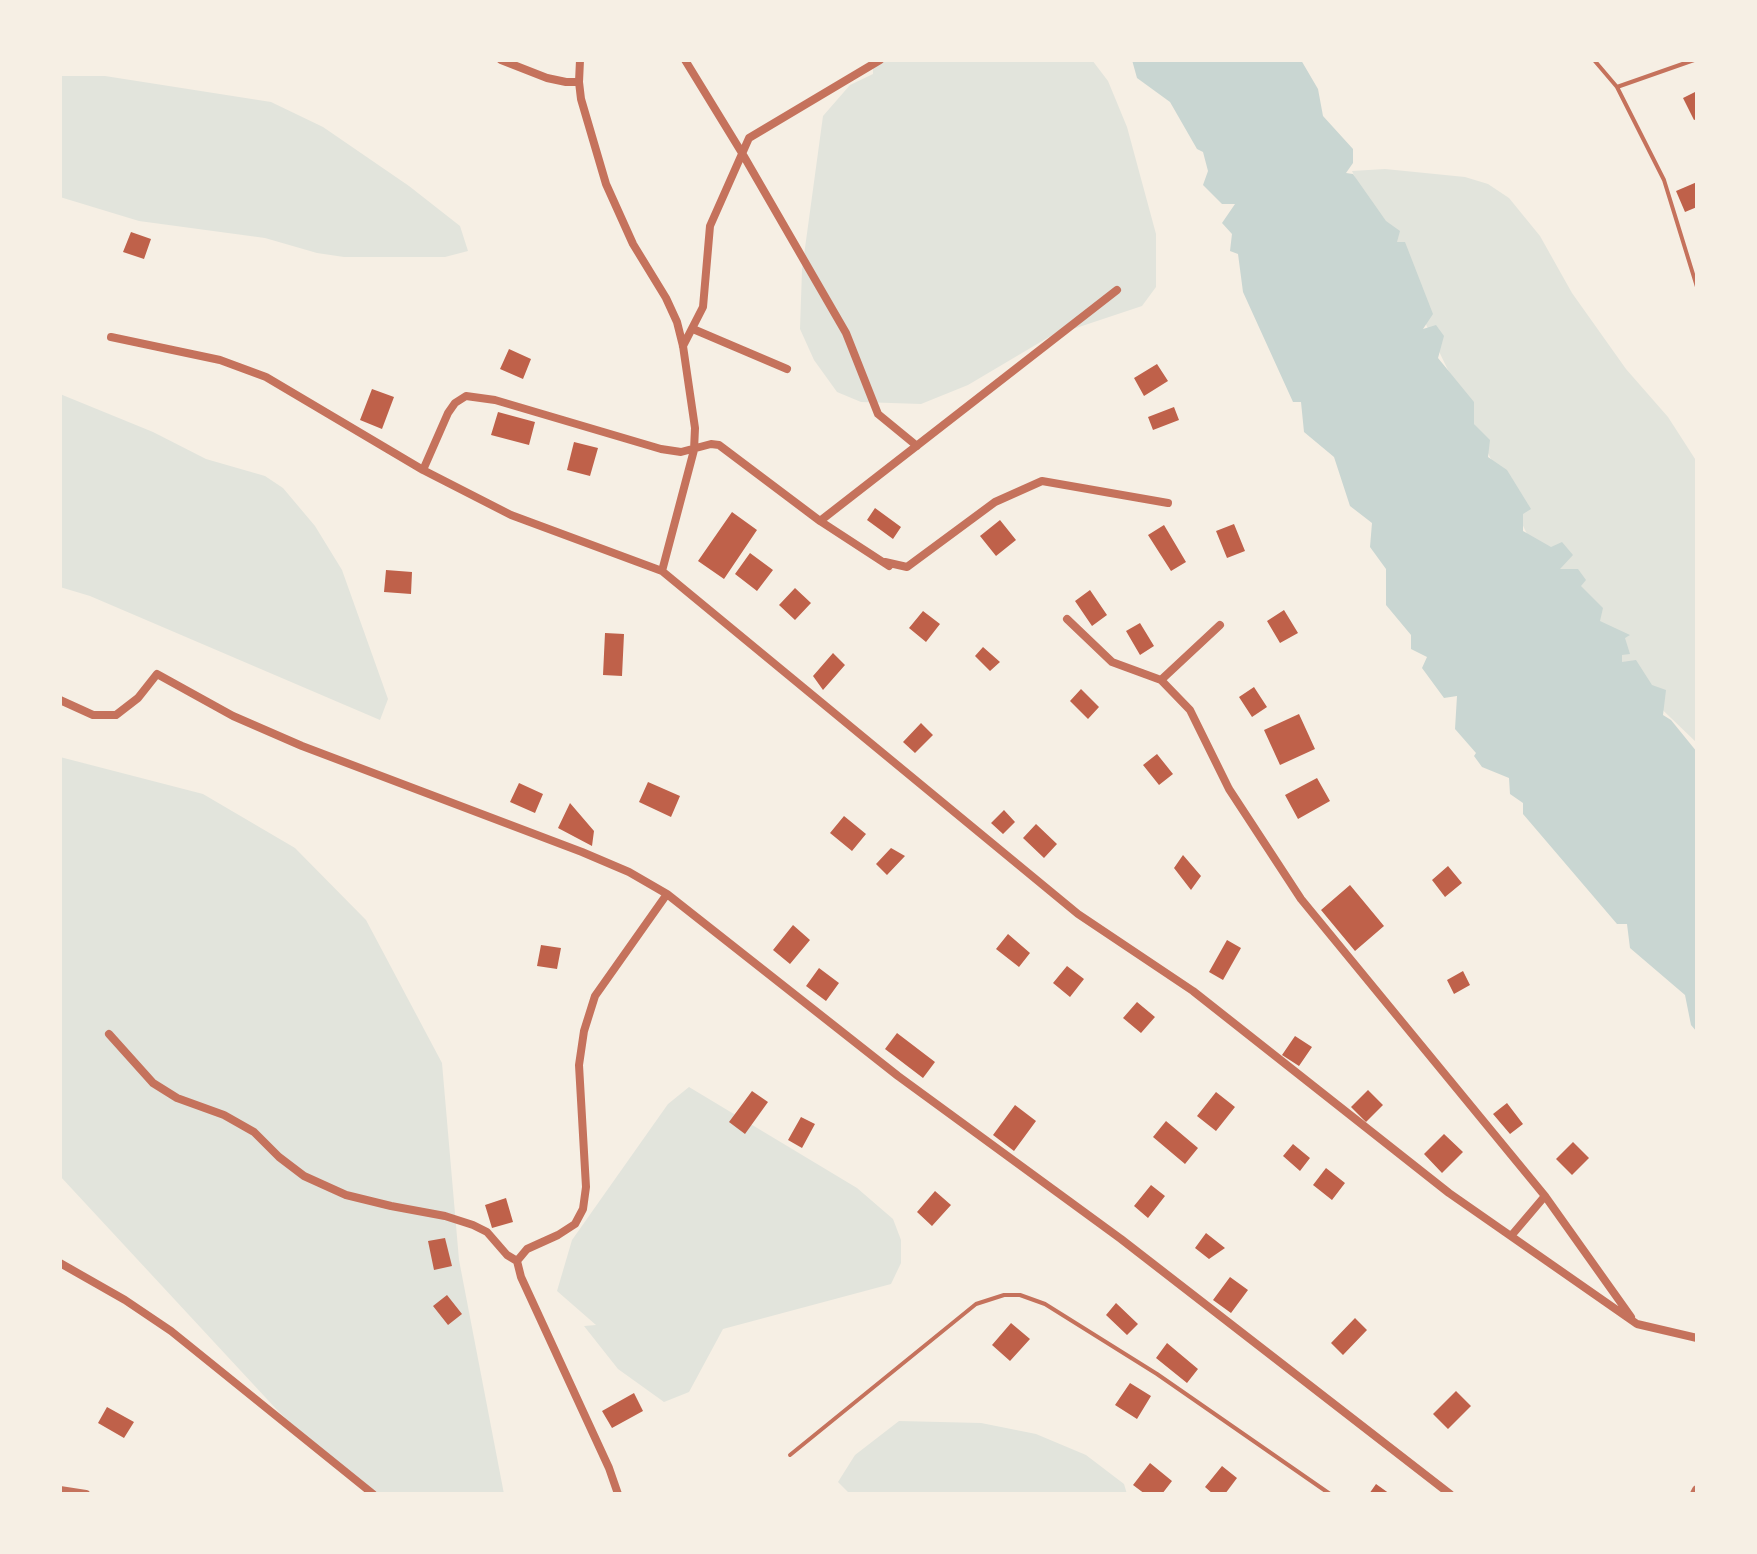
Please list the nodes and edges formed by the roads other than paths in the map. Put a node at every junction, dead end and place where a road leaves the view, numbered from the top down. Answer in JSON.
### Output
{"nodes":[{"id":1,"x":501,"y":60,"type":"edge"},
{"id":2,"x":580,"y":60,"type":"edge"},
{"id":3,"x":685,"y":60,"type":"edge"},
{"id":4,"x":880,"y":60,"type":"edge"},
{"id":5,"x":1594,"y":60,"type":"edge"},
{"id":6,"x":1694,"y":60,"type":"edge"},
{"id":7,"x":579,"y":82,"type":"junction"},
{"id":8,"x":1617,"y":86,"type":"junction"},
{"id":9,"x":742,"y":153,"type":"junction"},
{"id":10,"x":1697,"y":287,"type":"edge"},
{"id":11,"x":1117,"y":290,"type":"dead end"},
{"id":12,"x":693,"y":329,"type":"junction"},
{"id":13,"x":112,"y":337,"type":"dead end"},
{"id":14,"x":683,"y":346,"type":"junction"},
{"id":15,"x":788,"y":369,"type":"dead end"},
{"id":16,"x":916,"y":446,"type":"junction"},
{"id":17,"x":694,"y":450,"type":"junction"},
{"id":18,"x":423,"y":470,"type":"junction"},
{"id":19,"x":1168,"y":503,"type":"dead end"},
{"id":20,"x":820,"y":521,"type":"junction"},
{"id":21,"x":662,"y":571,"type":"junction"},
{"id":22,"x":1067,"y":619,"type":"dead end"},
{"id":23,"x":1220,"y":624,"type":"dead end"},
{"id":24,"x":1161,"y":680,"type":"junction"},
{"id":25,"x":60,"y":700,"type":"edge"},
{"id":26,"x":667,"y":894,"type":"junction"},
{"id":27,"x":109,"y":1034,"type":"dead end"},
{"id":28,"x":1544,"y":1196,"type":"junction"},
{"id":29,"x":1511,"y":1236,"type":"junction"},
{"id":30,"x":517,"y":1260,"type":"junction"},
{"id":31,"x":60,"y":1263,"type":"edge"},
{"id":32,"x":1637,"y":1324,"type":"junction"},
{"id":33,"x":1697,"y":1338,"type":"edge"},
{"id":34,"x":790,"y":1455,"type":"dead end"},
{"id":35,"x":60,"y":1490,"type":"edge"},
{"id":36,"x":86,"y":1494,"type":"edge"},
{"id":37,"x":373,"y":1494,"type":"edge"},
{"id":38,"x":618,"y":1494,"type":"edge"},
{"id":39,"x":1330,"y":1494,"type":"edge"},
{"id":40,"x":1450,"y":1494,"type":"edge"}],
"edges":[{"from":1,"to":7,"type":"street"},
{"from":2,"to":7,"type":"street"},
{"from":3,"to":9,"type":"street"},
{"from":4,"to":9,"type":"street"},
{"from":5,"to":8,"type":"lane"},
{"from":6,"to":8,"type":"lane"},
{"from":7,"to":14,"type":"street"},
{"from":8,"to":10,"type":"lane"},
{"from":9,"to":12,"type":"street"},
{"from":9,"to":16,"type":"street"},
{"from":11,"to":16,"type":"street"},
{"from":12,"to":14,"type":"street"},
{"from":12,"to":15,"type":"street"},
{"from":13,"to":18,"type":"street"},
{"from":14,"to":17,"type":"street"},
{"from":16,"to":20,"type":"street"},
{"from":17,"to":18,"type":"street"},
{"from":17,"to":20,"type":"street"},
{"from":17,"to":21,"type":"street"},
{"from":18,"to":21,"type":"street"},
{"from":19,"to":20,"type":"street"},
{"from":21,"to":29,"type":"street"},
{"from":22,"to":24,"type":"street"},
{"from":23,"to":24,"type":"street"},
{"from":24,"to":28,"type":"street"},
{"from":25,"to":26,"type":"street"},
{"from":26,"to":30,"type":"street"},
{"from":26,"to":40,"type":"street"},
{"from":27,"to":30,"type":"street"},
{"from":28,"to":29,"type":"street"},
{"from":28,"to":32,"type":"street"},
{"from":29,"to":32,"type":"street"},
{"from":30,"to":38,"type":"street"},
{"from":31,"to":37,"type":"street"},
{"from":32,"to":33,"type":"street"},
{"from":34,"to":39,"type":"lane"},
{"from":35,"to":36,"type":"street"}]}
